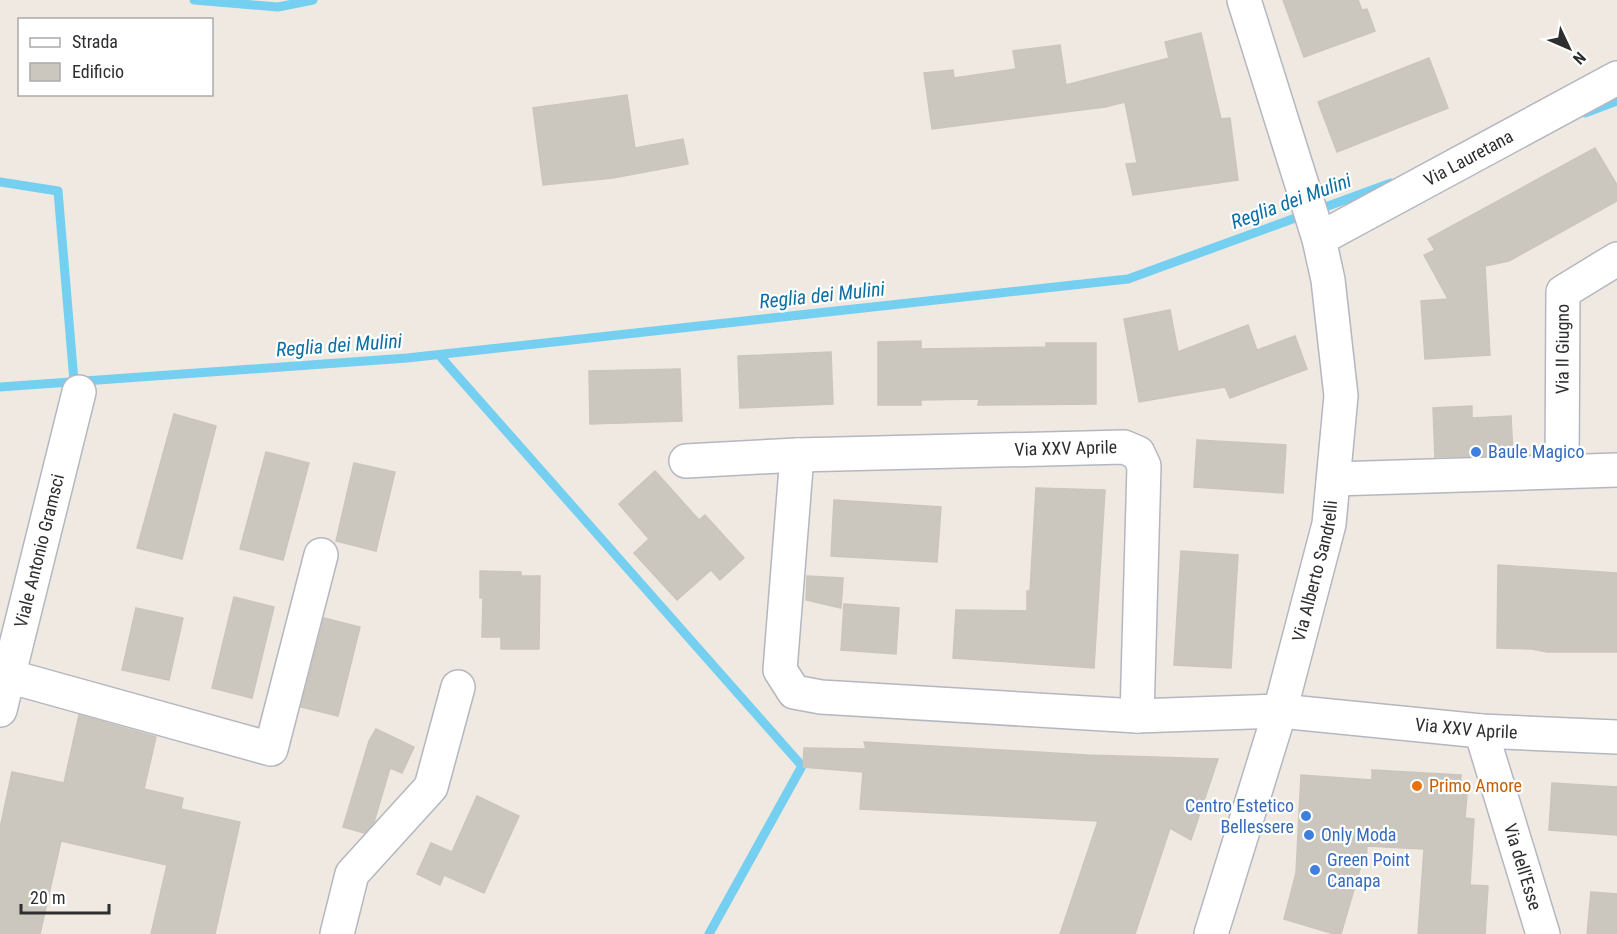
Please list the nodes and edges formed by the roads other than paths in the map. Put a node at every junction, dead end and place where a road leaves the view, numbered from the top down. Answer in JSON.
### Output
{"nodes":[{"id":1,"x":1244,"y":0,"type":"edge"},
{"id":2,"x":1617,"y":78,"type":"edge"},
{"id":3,"x":1319,"y":239,"type":"junction"},
{"id":4,"x":1617,"y":259,"type":"edge"},
{"id":5,"x":79,"y":392,"type":"dead end"},
{"id":6,"x":797,"y":455,"type":"junction"},
{"id":7,"x":686,"y":461,"type":"dead end"},
{"id":8,"x":1617,"y":470,"type":"edge"},
{"id":9,"x":1562,"y":471,"type":"junction"},
{"id":10,"x":1334,"y":479,"type":"junction"},
{"id":11,"x":321,"y":555,"type":"dead end"},
{"id":12,"x":8,"y":676,"type":"junction"},
{"id":13,"x":458,"y":687,"type":"dead end"},
{"id":14,"x":0,"y":710,"type":"edge"},
{"id":15,"x":1280,"y":711,"type":"junction"},
{"id":16,"x":1137,"y":716,"type":"junction"},
{"id":17,"x":1481,"y":731,"type":"junction"},
{"id":18,"x":1617,"y":737,"type":"edge"},
{"id":19,"x":337,"y":934,"type":"edge"},
{"id":20,"x":1210,"y":934,"type":"edge"},
{"id":21,"x":1543,"y":934,"type":"edge"}],
"edges":[{"from":1,"to":3,"type":"street"},
{"from":2,"to":3,"type":"street","name":"Via Lauretana"},
{"from":3,"to":10,"type":"street"},
{"from":4,"to":9,"type":"street","name":"Via II Giugno"},
{"from":5,"to":12,"type":"street","name":"Viale Antonio Gramsci"},
{"from":6,"to":7,"type":"street","name":"Via XXV Aprile"},
{"from":6,"to":16,"type":"street","name":"Via XXV Aprile"},
{"from":6,"to":16,"type":"street","name":"Via XXV Aprile"},
{"from":8,"to":9,"type":"street","name":"Via Alberto Sandrelli"},
{"from":9,"to":10,"type":"street","name":"Via Alberto Sandrelli"},
{"from":10,"to":15,"type":"street","name":"Via Alberto Sandrelli"},
{"from":11,"to":12,"type":"street"},
{"from":12,"to":14,"type":"street","name":"Viale Antonio Gramsci"},
{"from":13,"to":19,"type":"street"},
{"from":15,"to":16,"type":"street","name":"Via XXV Aprile"},
{"from":15,"to":17,"type":"street","name":"Via XXV Aprile"},
{"from":15,"to":20,"type":"street","name":"Via Alberto Sandrelli"},
{"from":17,"to":18,"type":"street","name":"Via XXV Aprile"},
{"from":17,"to":21,"type":"street","name":"Via dell'Esse"}]}
